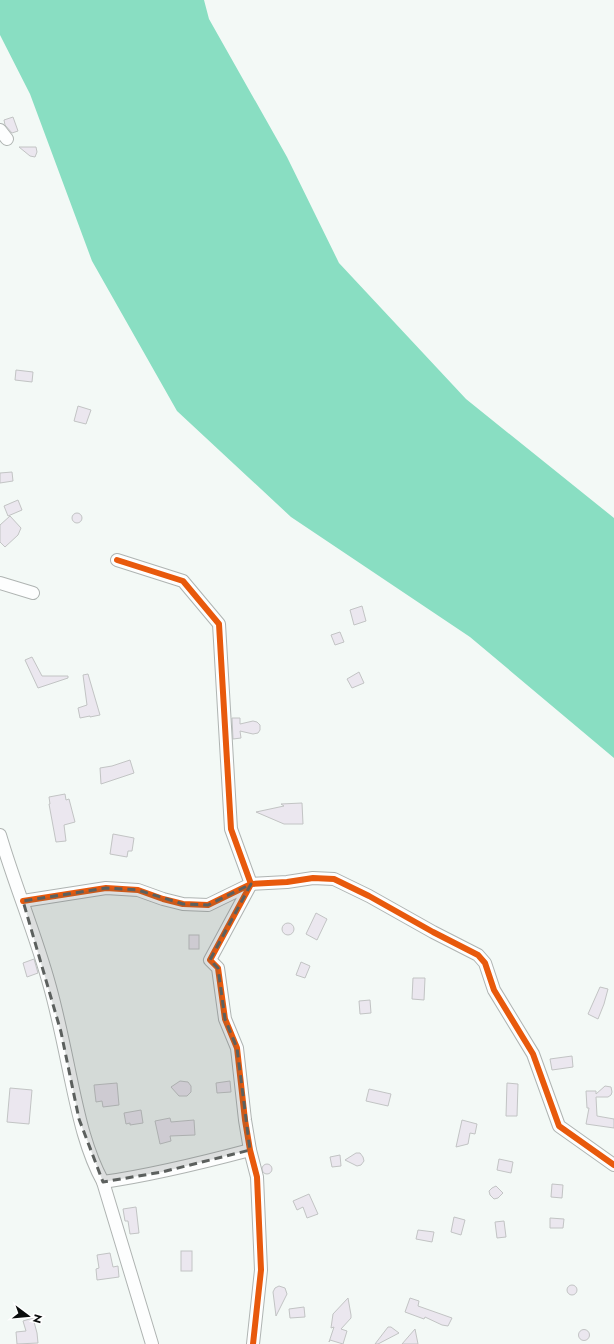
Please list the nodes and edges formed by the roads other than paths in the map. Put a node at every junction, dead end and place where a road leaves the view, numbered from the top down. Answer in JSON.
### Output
{"nodes":[{"id":1,"x":117,"y":560,"type":"dead end"},
{"id":2,"x":0,"y":583,"type":"edge"},
{"id":3,"x":33,"y":593,"type":"dead end"},
{"id":4,"x":0,"y":835,"type":"edge"},
{"id":5,"x":251,"y":884,"type":"junction"},
{"id":6,"x":23,"y":901,"type":"junction"},
{"id":7,"x":250,"y":1150,"type":"junction"},
{"id":8,"x":614,"y":1165,"type":"edge"},
{"id":9,"x":103,"y":1182,"type":"junction"},
{"id":10,"x":152,"y":1344,"type":"edge"},
{"id":11,"x":253,"y":1344,"type":"edge"}],
"edges":[{"from":1,"to":5,"type":"street"},
{"from":2,"to":3,"type":"street"},
{"from":4,"to":6,"type":"street"},
{"from":5,"to":6,"type":"street"},
{"from":5,"to":7,"type":"street"},
{"from":5,"to":8,"type":"street"},
{"from":6,"to":9,"type":"street"},
{"from":7,"to":9,"type":"street"},
{"from":7,"to":11,"type":"street"},
{"from":9,"to":10,"type":"street"}]}
